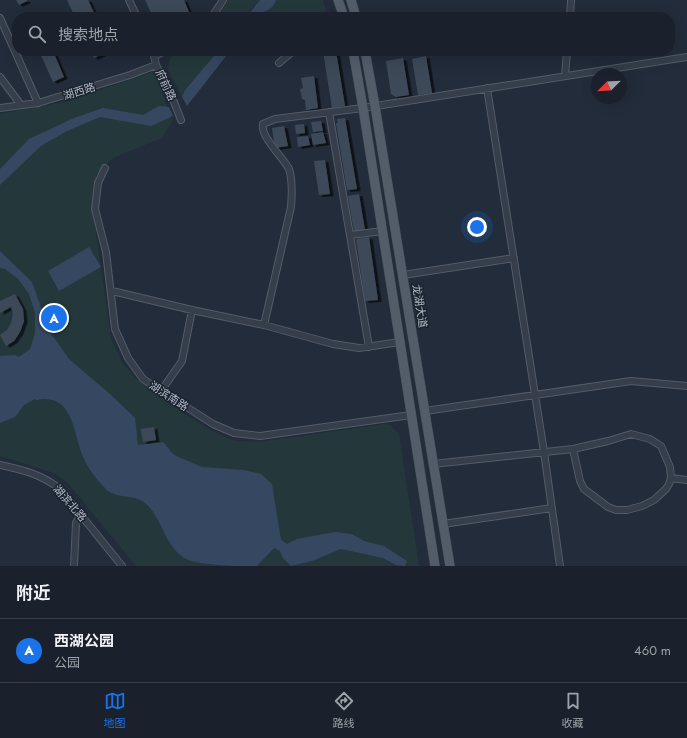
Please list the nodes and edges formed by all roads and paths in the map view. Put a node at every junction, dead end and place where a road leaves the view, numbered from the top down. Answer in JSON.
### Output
{"nodes":[{"id":1,"x":130,"y":0,"type":"edge"},
{"id":2,"x":223,"y":0,"type":"edge"},
{"id":3,"x":338,"y":0,"type":"edge"},
{"id":4,"x":351,"y":0,"type":"edge"},
{"id":5,"x":571,"y":0,"type":"edge"},
{"id":6,"x":135,"y":12,"type":"edge"},
{"id":7,"x":215,"y":12,"type":"edge"},
{"id":8,"x":342,"y":12,"type":"edge"},
{"id":9,"x":355,"y":12,"type":"edge"},
{"id":10,"x":570,"y":12,"type":"edge"},
{"id":11,"x":0,"y":18,"type":"edge"},
{"id":12,"x":12,"y":45,"type":"edge"},
{"id":13,"x":17,"y":56,"type":"edge"},
{"id":14,"x":154,"y":56,"type":"edge"},
{"id":15,"x":287,"y":56,"type":"edge"},
{"id":16,"x":354,"y":56,"type":"edge"},
{"id":17,"x":366,"y":56,"type":"edge"},
{"id":18,"x":567,"y":56,"type":"edge"},
{"id":19,"x":687,"y":57,"type":"edge"},
{"id":20,"x":279,"y":63,"type":"dead end"},
{"id":21,"x":156,"y":65,"type":"junction"},
{"id":22,"x":565,"y":76,"type":"junction"},
{"id":23,"x":0,"y":77,"type":"edge"},
{"id":24,"x":487,"y":88,"type":"junction"},
{"id":25,"x":38,"y":103,"type":"junction"},
{"id":26,"x":21,"y":105,"type":"junction"},
{"id":27,"x":375,"y":106,"type":"junction"},
{"id":28,"x":0,"y":108,"type":"edge"},
{"id":29,"x":363,"y":108,"type":"junction"},
{"id":30,"x":329,"y":112,"type":"junction"},
{"id":31,"x":180,"y":117,"type":"dead end"},
{"id":32,"x":105,"y":168,"type":"dead end"},
{"id":33,"x":383,"y":232,"type":"junction"},
{"id":34,"x":350,"y":235,"type":"junction"},
{"id":35,"x":514,"y":258,"type":"junction"},
{"id":36,"x":403,"y":275,"type":"junction"},
{"id":37,"x":112,"y":291,"type":"junction"},
{"id":38,"x":192,"y":310,"type":"junction"},
{"id":39,"x":264,"y":324,"type":"junction"},
{"id":40,"x":400,"y":342,"type":"junction"},
{"id":41,"x":369,"y":347,"type":"junction"},
{"id":42,"x":687,"y":386,"type":"edge"},
{"id":43,"x":161,"y":391,"type":"junction"},
{"id":44,"x":535,"y":395,"type":"junction"},
{"id":45,"x":425,"y":411,"type":"junction"},
{"id":46,"x":411,"y":415,"type":"junction"},
{"id":47,"x":573,"y":450,"type":"junction"},
{"id":48,"x":544,"y":452,"type":"junction"},
{"id":49,"x":433,"y":464,"type":"junction"},
{"id":50,"x":0,"y":465,"type":"edge"},
{"id":51,"x":671,"y":478,"type":"junction"},
{"id":52,"x":687,"y":480,"type":"edge"},
{"id":53,"x":552,"y":508,"type":"junction"},
{"id":54,"x":81,"y":514,"type":"junction"},
{"id":55,"x":443,"y":524,"type":"junction"},
{"id":56,"x":74,"y":566,"type":"edge"},
{"id":57,"x":122,"y":566,"type":"edge"},
{"id":58,"x":434,"y":566,"type":"edge"},
{"id":59,"x":450,"y":566,"type":"edge"},
{"id":60,"x":560,"y":566,"type":"edge"}],
"edges":[{"from":1,"to":6,"type":"street"},
{"from":2,"to":7,"type":"street"},
{"from":3,"to":8,"type":"main road"},
{"from":4,"to":9,"type":"main road"},
{"from":5,"to":10,"type":"street"},
{"from":11,"to":12,"type":"street"},
{"from":13,"to":25,"type":"street"},
{"from":14,"to":21,"type":"street","name":"府前路"},
{"from":15,"to":20,"type":"street"},
{"from":16,"to":29,"type":"main road"},
{"from":17,"to":27,"type":"main road","name":"龙湖大道"},
{"from":18,"to":22,"type":"street"},
{"from":19,"to":22,"type":"street"},
{"from":21,"to":25,"type":"street","name":"湖西路"},
{"from":21,"to":31,"type":"street","name":"府前路"},
{"from":22,"to":24,"type":"street"},
{"from":23,"to":26,"type":"street"},
{"from":24,"to":27,"type":"street"},
{"from":24,"to":35,"type":"street"},
{"from":25,"to":26,"type":"street","name":"湖西路"},
{"from":26,"to":28,"type":"street","name":"湖西路"},
{"from":27,"to":29,"type":"street"},
{"from":27,"to":36,"type":"main road","name":"龙湖大道"},
{"from":29,"to":30,"type":"street"},
{"from":29,"to":33,"type":"main road"},
{"from":30,"to":34,"type":"street"},
{"from":30,"to":39,"type":"street"},
{"from":32,"to":37,"type":"street","name":"湖滨南路"},
{"from":33,"to":34,"type":"street"},
{"from":33,"to":40,"type":"main road"},
{"from":34,"to":41,"type":"street"},
{"from":35,"to":36,"type":"street"},
{"from":35,"to":44,"type":"street"},
{"from":36,"to":45,"type":"main road","name":"龙湖大道"},
{"from":37,"to":38,"type":"street"},
{"from":37,"to":43,"type":"street","name":"湖滨南路"},
{"from":38,"to":39,"type":"street"},
{"from":38,"to":43,"type":"street"},
{"from":39,"to":41,"type":"street"},
{"from":40,"to":41,"type":"street"},
{"from":40,"to":46,"type":"main road"},
{"from":42,"to":44,"type":"street"},
{"from":43,"to":46,"type":"street","name":"湖滨南路"},
{"from":44,"to":45,"type":"street"},
{"from":44,"to":48,"type":"street"},
{"from":45,"to":49,"type":"main road","name":"龙湖大道"},
{"from":46,"to":58,"type":"main road"},
{"from":47,"to":48,"type":"street"},
{"from":47,"to":51,"type":"street"},
{"from":47,"to":51,"type":"street"},
{"from":48,"to":49,"type":"street"},
{"from":48,"to":53,"type":"street"},
{"from":49,"to":55,"type":"main road","name":"龙湖大道"},
{"from":50,"to":54,"type":"street","name":"湖滨北路"},
{"from":51,"to":52,"type":"street"},
{"from":53,"to":55,"type":"street"},
{"from":53,"to":60,"type":"street"},
{"from":54,"to":56,"type":"street"},
{"from":54,"to":57,"type":"street","name":"湖滨北路"},
{"from":55,"to":59,"type":"main road","name":"龙湖大道"}]}
